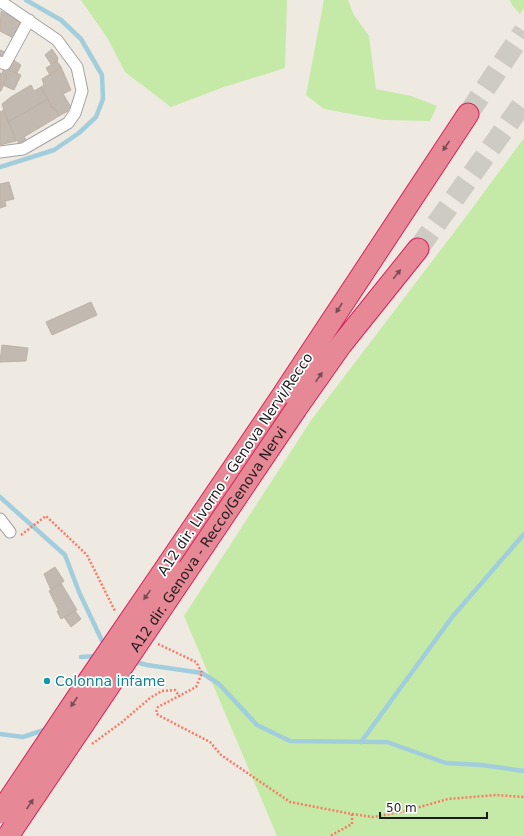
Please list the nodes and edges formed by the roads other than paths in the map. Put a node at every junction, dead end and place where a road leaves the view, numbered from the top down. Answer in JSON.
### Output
{"nodes":[{"id":1,"x":0,"y":1,"type":"edge"},
{"id":2,"x":29,"y":20,"type":"junction"},
{"id":3,"x":0,"y":62,"type":"edge"},
{"id":4,"x":468,"y":114,"type":"tunnel mouth"},
{"id":5,"x":0,"y":152,"type":"edge"},
{"id":6,"x":418,"y":249,"type":"tunnel mouth"},
{"id":7,"x":288,"y":404,"type":"junction"},
{"id":8,"x":0,"y":519,"type":"edge"},
{"id":9,"x":10,"y":532,"type":"road end"},
{"id":10,"x":0,"y":813,"type":"edge"},
{"id":11,"x":8,"y":836,"type":"edge"}],
"edges":[{"from":1,"to":2,"type":"street"},
{"from":2,"to":3,"type":"street"},
{"from":2,"to":5,"type":"street"},
{"from":4,"to":7,"type":"highway","name":"A12 dir. Livorno - Genova Nervi/Recco","one_way":true},
{"from":7,"to":6,"type":"highway","name":"A12 dir. Genova - Recco/Genova Nervi","one_way":true},
{"from":7,"to":10,"type":"highway","name":"A12 dir. Livorno - Genova Nervi/Recco","one_way":true,"bridge":true},
{"from":11,"to":7,"type":"highway","name":"A12 dir. Genova - Recco/Genova Nervi","one_way":true,"bridge":true},
{"from":8,"to":9,"type":"street"}]}
